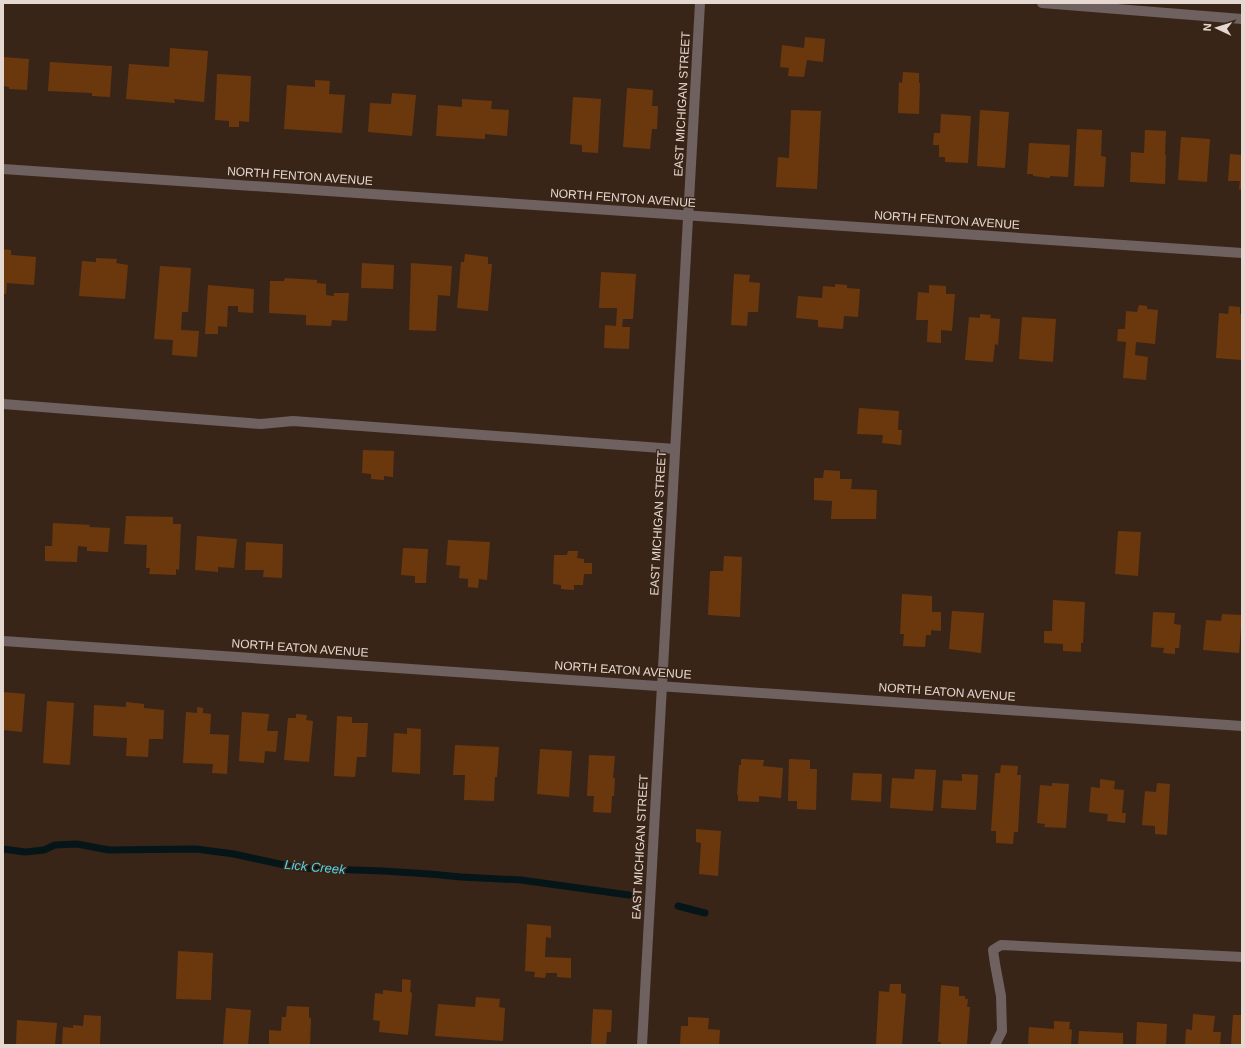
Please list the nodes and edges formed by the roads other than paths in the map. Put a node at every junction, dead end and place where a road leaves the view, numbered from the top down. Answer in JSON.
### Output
{"nodes":[{"id":1,"x":700,"y":3,"type":"edge"},
{"id":2,"x":1042,"y":3,"type":"edge"},
{"id":3,"x":1242,"y":19,"type":"edge"},
{"id":4,"x":3,"y":169,"type":"edge"},
{"id":5,"x":688,"y":215,"type":"junction"},
{"id":6,"x":1242,"y":253,"type":"edge"},
{"id":7,"x":3,"y":404,"type":"edge"},
{"id":8,"x":675,"y":449,"type":"junction"},
{"id":9,"x":3,"y":641,"type":"edge"},
{"id":10,"x":662,"y":686,"type":"junction"},
{"id":11,"x":1242,"y":726,"type":"edge"},
{"id":12,"x":1242,"y":957,"type":"edge"},
{"id":13,"x":642,"y":1045,"type":"edge"},
{"id":14,"x":995,"y":1045,"type":"edge"}],
"edges":[{"from":1,"to":5,"type":"street","name":"EAST MICHIGAN STREET"},
{"from":2,"to":3,"type":"street"},
{"from":4,"to":5,"type":"street","name":"NORTH FENTON AVENUE"},
{"from":5,"to":6,"type":"street","name":"NORTH FENTON AVENUE"},
{"from":5,"to":8,"type":"street","name":"EAST MICHIGAN STREET"},
{"from":7,"to":8,"type":"street"},
{"from":8,"to":10,"type":"street","name":"EAST MICHIGAN STREET"},
{"from":9,"to":10,"type":"street","name":"NORTH EATON AVENUE"},
{"from":10,"to":11,"type":"street","name":"NORTH EATON AVENUE"},
{"from":10,"to":13,"type":"street","name":"EAST MICHIGAN STREET"},
{"from":12,"to":14,"type":"street"}]}
